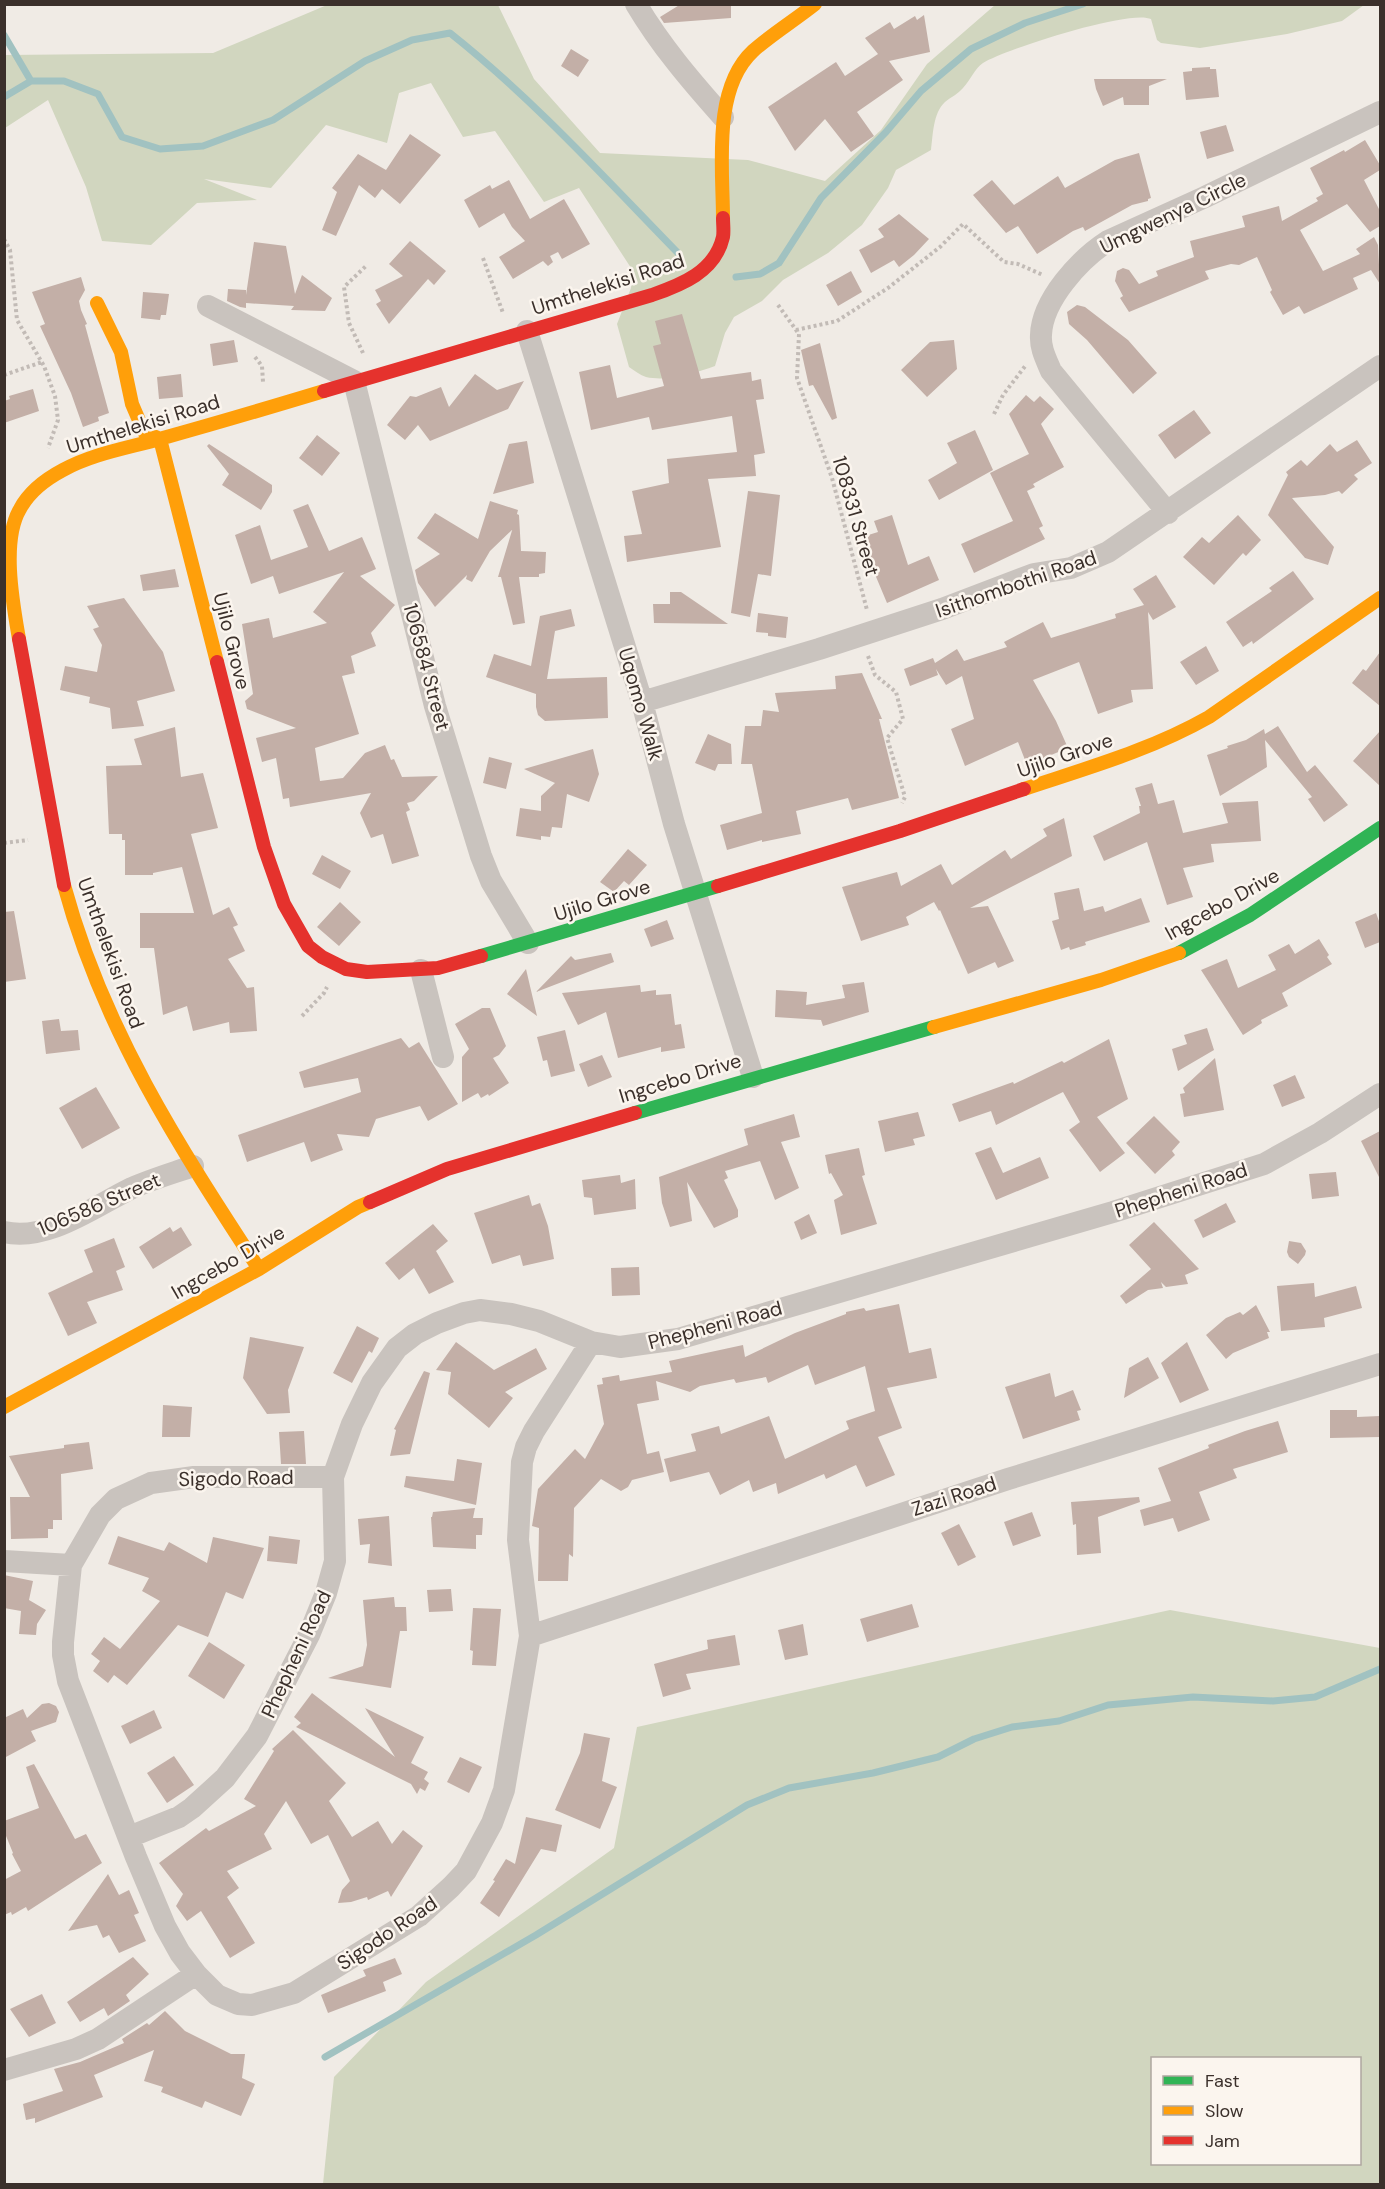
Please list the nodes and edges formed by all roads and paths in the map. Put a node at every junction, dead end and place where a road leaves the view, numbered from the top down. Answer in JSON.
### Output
{"nodes":[{"id":1,"x":636,"y":4,"type":"edge"},
{"id":2,"x":815,"y":4,"type":"edge"},
{"id":3,"x":1380,"y":112,"type":"edge"},
{"id":4,"x":723,"y":117,"type":"junction"},
{"id":5,"x":4,"y":239,"type":"edge"},
{"id":6,"x":483,"y":258,"type":"dead end"},
{"id":7,"x":367,"y":265,"type":"dead end"},
{"id":8,"x":1057,"y":294,"type":"junction"},
{"id":9,"x":97,"y":303,"type":"dead end"},
{"id":10,"x":778,"y":305,"type":"dead end"},
{"id":11,"x":208,"y":306,"type":"dead end"},
{"id":12,"x":796,"y":330,"type":"junction"},
{"id":13,"x":259,"y":332,"type":"junction"},
{"id":14,"x":519,"y":334,"type":"junction"},
{"id":15,"x":1041,"y":344,"type":"junction"},
{"id":16,"x":42,"y":362,"type":"junction"},
{"id":17,"x":1380,"y":366,"type":"edge"},
{"id":18,"x":4,"y":375,"type":"edge"},
{"id":19,"x":364,"y":378,"type":"junction"},
{"id":20,"x":254,"y":385,"type":"dead end"},
{"id":21,"x":994,"y":414,"type":"dead end"},
{"id":22,"x":160,"y":439,"type":"junction"},
{"id":23,"x":46,"y":452,"type":"dead end"},
{"id":24,"x":1167,"y":513,"type":"junction"},
{"id":25,"x":1380,"y":598,"type":"edge"},
{"id":26,"x":866,"y":634,"type":"junction"},
{"id":27,"x":642,"y":702,"type":"junction"},
{"id":28,"x":899,"y":807,"type":"dead end"},
{"id":29,"x":1380,"y":828,"type":"edge"},
{"id":30,"x":694,"y":893,"type":"junction"},
{"id":31,"x":528,"y":943,"type":"junction"},
{"id":32,"x":335,"y":964,"type":"junction"},
{"id":33,"x":421,"y":970,"type":"junction"},
{"id":34,"x":302,"y":1016,"type":"dead end"},
{"id":35,"x":443,"y":1057,"type":"dead end"},
{"id":36,"x":753,"y":1077,"type":"junction"},
{"id":37,"x":1380,"y":1094,"type":"edge"},
{"id":38,"x":193,"y":1166,"type":"junction"},
{"id":39,"x":8,"y":1237,"type":"edge"},
{"id":40,"x":259,"y":1269,"type":"junction"},
{"id":41,"x":591,"y":1342,"type":"junction"},
{"id":42,"x":1380,"y":1364,"type":"edge"},
{"id":43,"x":4,"y":1407,"type":"edge"},
{"id":44,"x":333,"y":1477,"type":"junction"},
{"id":45,"x":4,"y":1561,"type":"edge"},
{"id":46,"x":71,"y":1564,"type":"junction"},
{"id":47,"x":530,"y":1636,"type":"junction"},
{"id":48,"x":129,"y":1837,"type":"junction"},
{"id":49,"x":196,"y":1974,"type":"junction"},
{"id":50,"x":4,"y":2070,"type":"edge"}],
"edges":[{"from":1,"to":4,"type":"street"},
{"from":2,"to":4,"type":"street","name":"Umthelekisi Road"},
{"from":3,"to":8,"type":"street","name":"Umgwenya Circle"},
{"from":4,"to":14,"type":"street","name":"Umthelekisi Road"},
{"from":5,"to":16,"type":"path"},
{"from":6,"to":14,"type":"path"},
{"from":7,"to":19,"type":"path"},
{"from":8,"to":12,"type":"path"},
{"from":8,"to":15,"type":"street","name":"Umgwenya Circle"},
{"from":9,"to":22,"type":"street"},
{"from":10,"to":12,"type":"path"},
{"from":11,"to":13,"type":"street"},
{"from":12,"to":26,"type":"path","name":"108331 Street"},
{"from":13,"to":19,"type":"street"},
{"from":13,"to":20,"type":"path"},
{"from":14,"to":19,"type":"street","name":"Umthelekisi Road"},
{"from":14,"to":27,"type":"street","name":"Uqomo Walk"},
{"from":15,"to":21,"type":"path"},
{"from":15,"to":24,"type":"street"},
{"from":16,"to":18,"type":"path"},
{"from":16,"to":23,"type":"path"},
{"from":17,"to":24,"type":"street","name":"Isithombothi Road"},
{"from":19,"to":22,"type":"street","name":"Umthelekisi Road"},
{"from":19,"to":31,"type":"street","name":"106584 Street"},
{"from":22,"to":32,"type":"street","name":"Ujilo Grove"},
{"from":22,"to":38,"type":"street","name":"Umthelekisi Road"},
{"from":24,"to":26,"type":"street","name":"Isithombothi Road"},
{"from":25,"to":30,"type":"street","name":"Ujilo Grove"},
{"from":26,"to":27,"type":"street","name":"Isithombothi Road"},
{"from":26,"to":28,"type":"path","name":"108331 Street"},
{"from":27,"to":30,"type":"street","name":"Uqomo Walk"},
{"from":29,"to":36,"type":"street","name":"Ingcebo Drive"},
{"from":30,"to":31,"type":"street","name":"Ujilo Grove"},
{"from":30,"to":36,"type":"street","name":"Uqomo Walk"},
{"from":31,"to":33,"type":"street","name":"Ujilo Grove"},
{"from":32,"to":33,"type":"street","name":"Ujilo Grove"},
{"from":32,"to":34,"type":"path"},
{"from":33,"to":35,"type":"street"},
{"from":36,"to":40,"type":"street","name":"Ingcebo Drive"},
{"from":37,"to":41,"type":"street","name":"Phepheni Road"},
{"from":38,"to":39,"type":"street","name":"106586 Street"},
{"from":38,"to":40,"type":"street","name":"Umthelekisi Road"},
{"from":40,"to":43,"type":"street","name":"Ingcebo Drive"},
{"from":41,"to":44,"type":"street","name":"Phepheni Road"},
{"from":41,"to":47,"type":"street","name":"Sigodo Road"},
{"from":42,"to":47,"type":"street","name":"Zazi Road"},
{"from":44,"to":46,"type":"street","name":"Sigodo Road"},
{"from":44,"to":48,"type":"street","name":"Phepheni Road"},
{"from":45,"to":46,"type":"street"},
{"from":46,"to":48,"type":"street","name":"Sigodo Road"},
{"from":47,"to":49,"type":"street","name":"Sigodo Road"},
{"from":48,"to":49,"type":"street","name":"Sigodo Road"},
{"from":49,"to":50,"type":"street"}]}
